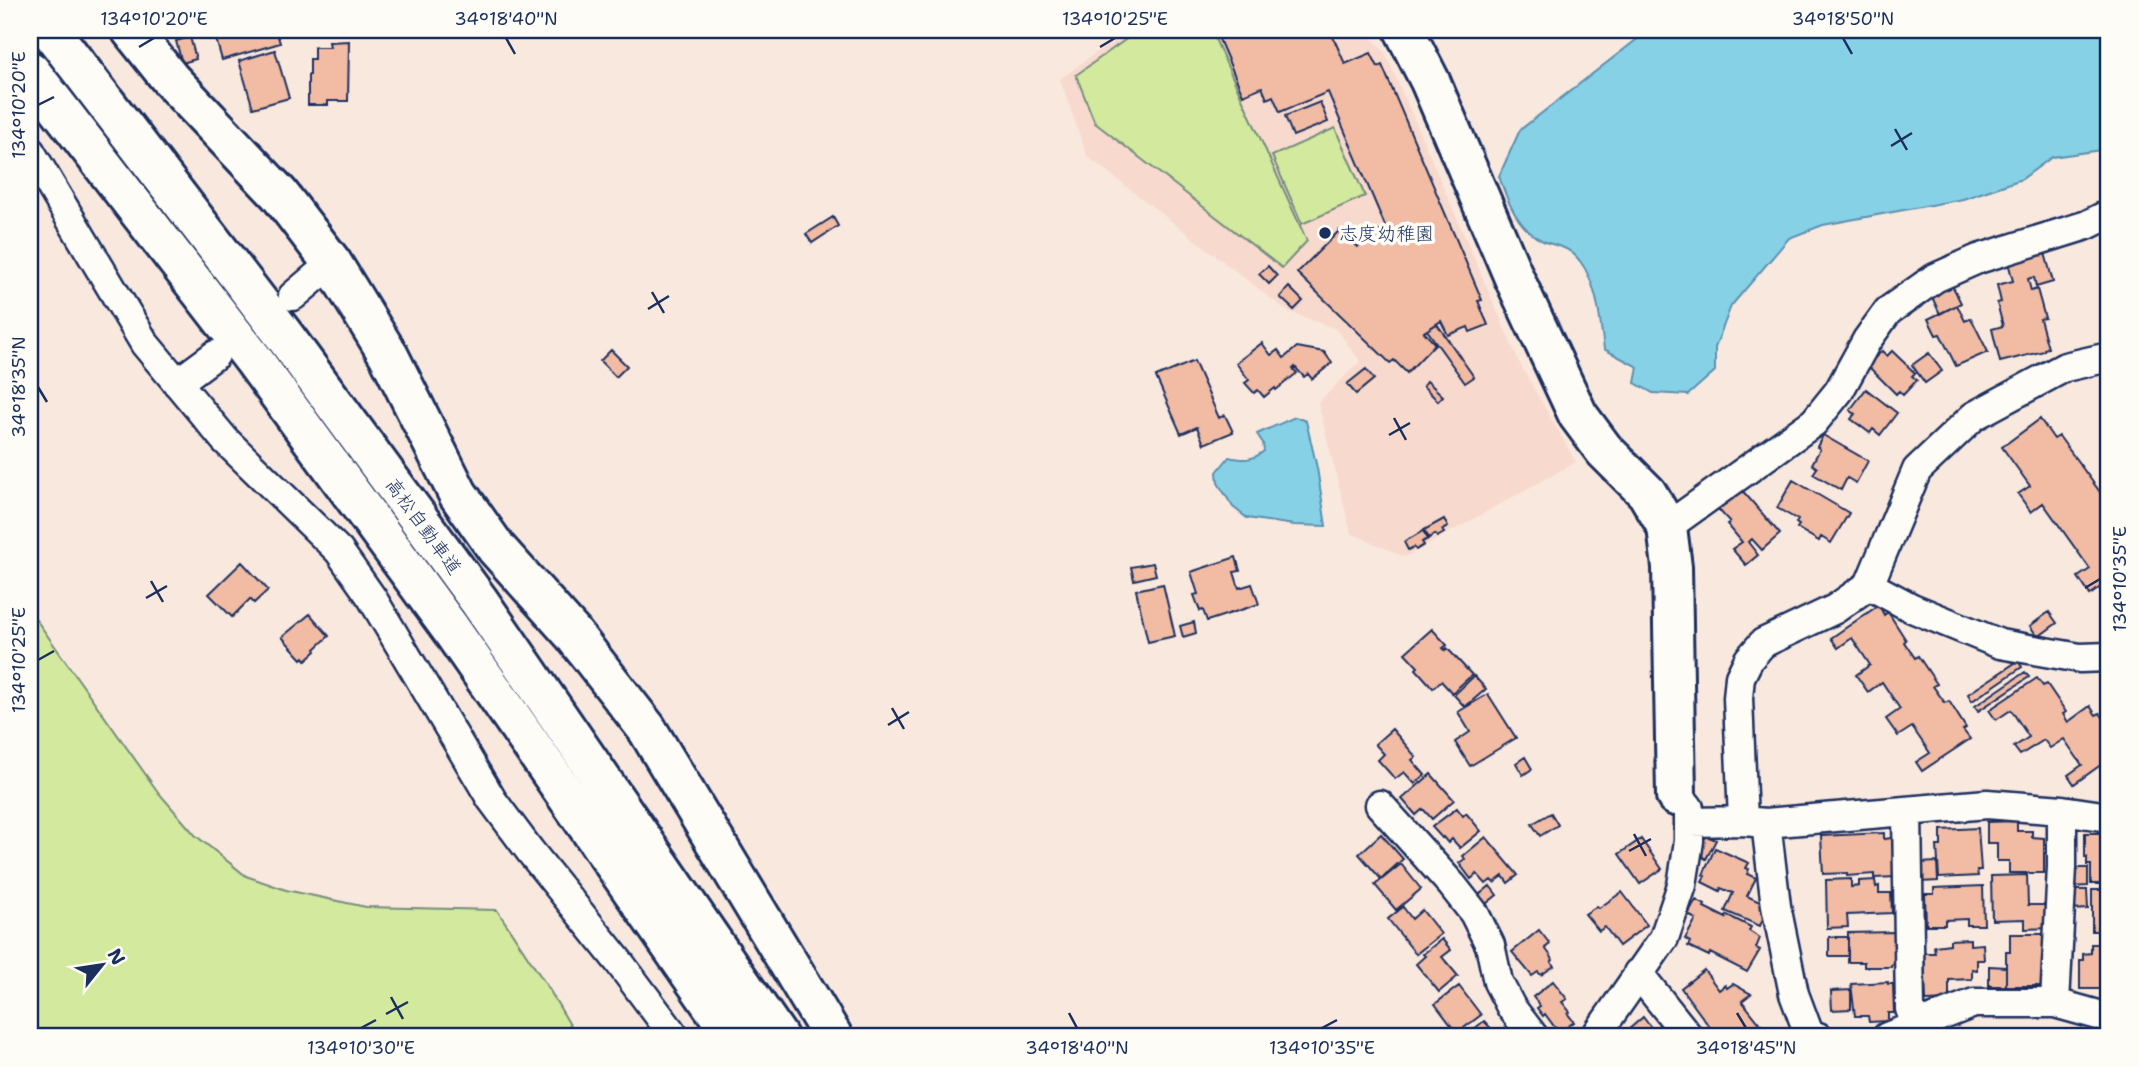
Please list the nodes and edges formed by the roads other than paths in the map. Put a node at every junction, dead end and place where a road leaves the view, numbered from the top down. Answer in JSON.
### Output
{"nodes":[{"id":1,"x":50,"y":30,"type":"edge"},
{"id":2,"x":131,"y":30,"type":"edge"},
{"id":3,"x":1405,"y":30,"type":"edge"},
{"id":4,"x":30,"y":71,"type":"edge"},
{"id":5,"x":30,"y":151,"type":"edge"},
{"id":6,"x":2109,"y":214,"type":"edge"},
{"id":7,"x":332,"y":263,"type":"junction"},
{"id":8,"x":293,"y":296,"type":"dead end"},
{"id":9,"x":215,"y":355,"type":"dead end"},
{"id":10,"x":2109,"y":357,"type":"edge"},
{"id":11,"x":177,"y":383,"type":"junction"},
{"id":12,"x":1667,"y":527,"type":"junction"},
{"id":13,"x":1869,"y":585,"type":"junction"},
{"id":14,"x":2109,"y":657,"type":"edge"},
{"id":15,"x":1380,"y":805,"type":"dead end"},
{"id":16,"x":1683,"y":809,"type":"junction"},
{"id":17,"x":2062,"y":810,"type":"junction"},
{"id":18,"x":1907,"y":812,"type":"junction"},
{"id":19,"x":2109,"y":817,"type":"edge"},
{"id":20,"x":1754,"y":822,"type":"junction"},
{"id":21,"x":1639,"y":973,"type":"junction"},
{"id":22,"x":2055,"y":1003,"type":"junction"},
{"id":23,"x":2109,"y":1018,"type":"edge"},
{"id":24,"x":1917,"y":1024,"type":"junction"},
{"id":25,"x":675,"y":1037,"type":"edge"},
{"id":26,"x":734,"y":1037,"type":"edge"},
{"id":27,"x":778,"y":1037,"type":"edge"},
{"id":28,"x":833,"y":1037,"type":"edge"},
{"id":29,"x":1534,"y":1037,"type":"edge"},
{"id":30,"x":1595,"y":1037,"type":"edge"},
{"id":31,"x":1689,"y":1037,"type":"edge"},
{"id":32,"x":1818,"y":1037,"type":"edge"},
{"id":33,"x":1887,"y":1037,"type":"edge"}],
"edges":[{"from":1,"to":27,"type":"main road","name":"高松自動車道"},
{"from":2,"to":7,"type":"main road"},
{"from":3,"to":12,"type":"main road"},
{"from":4,"to":26,"type":"main road","name":"高松自動車道"},
{"from":5,"to":11,"type":"street"},
{"from":6,"to":12,"type":"street"},
{"from":7,"to":8,"type":"street"},
{"from":7,"to":28,"type":"main road"},
{"from":9,"to":11,"type":"street"},
{"from":10,"to":13,"type":"street"},
{"from":11,"to":25,"type":"street"},
{"from":12,"to":16,"type":"main road"},
{"from":13,"to":14,"type":"street"},
{"from":13,"to":20,"type":"street"},
{"from":15,"to":29,"type":"street"},
{"from":16,"to":20,"type":"street"},
{"from":16,"to":21,"type":"street"},
{"from":17,"to":18,"type":"street"},
{"from":17,"to":19,"type":"street"},
{"from":17,"to":22,"type":"street"},
{"from":18,"to":20,"type":"street"},
{"from":18,"to":24,"type":"street"},
{"from":20,"to":32,"type":"street"},
{"from":21,"to":30,"type":"street"},
{"from":21,"to":31,"type":"street"},
{"from":22,"to":23,"type":"street"},
{"from":22,"to":24,"type":"street"},
{"from":24,"to":33,"type":"street"}]}
